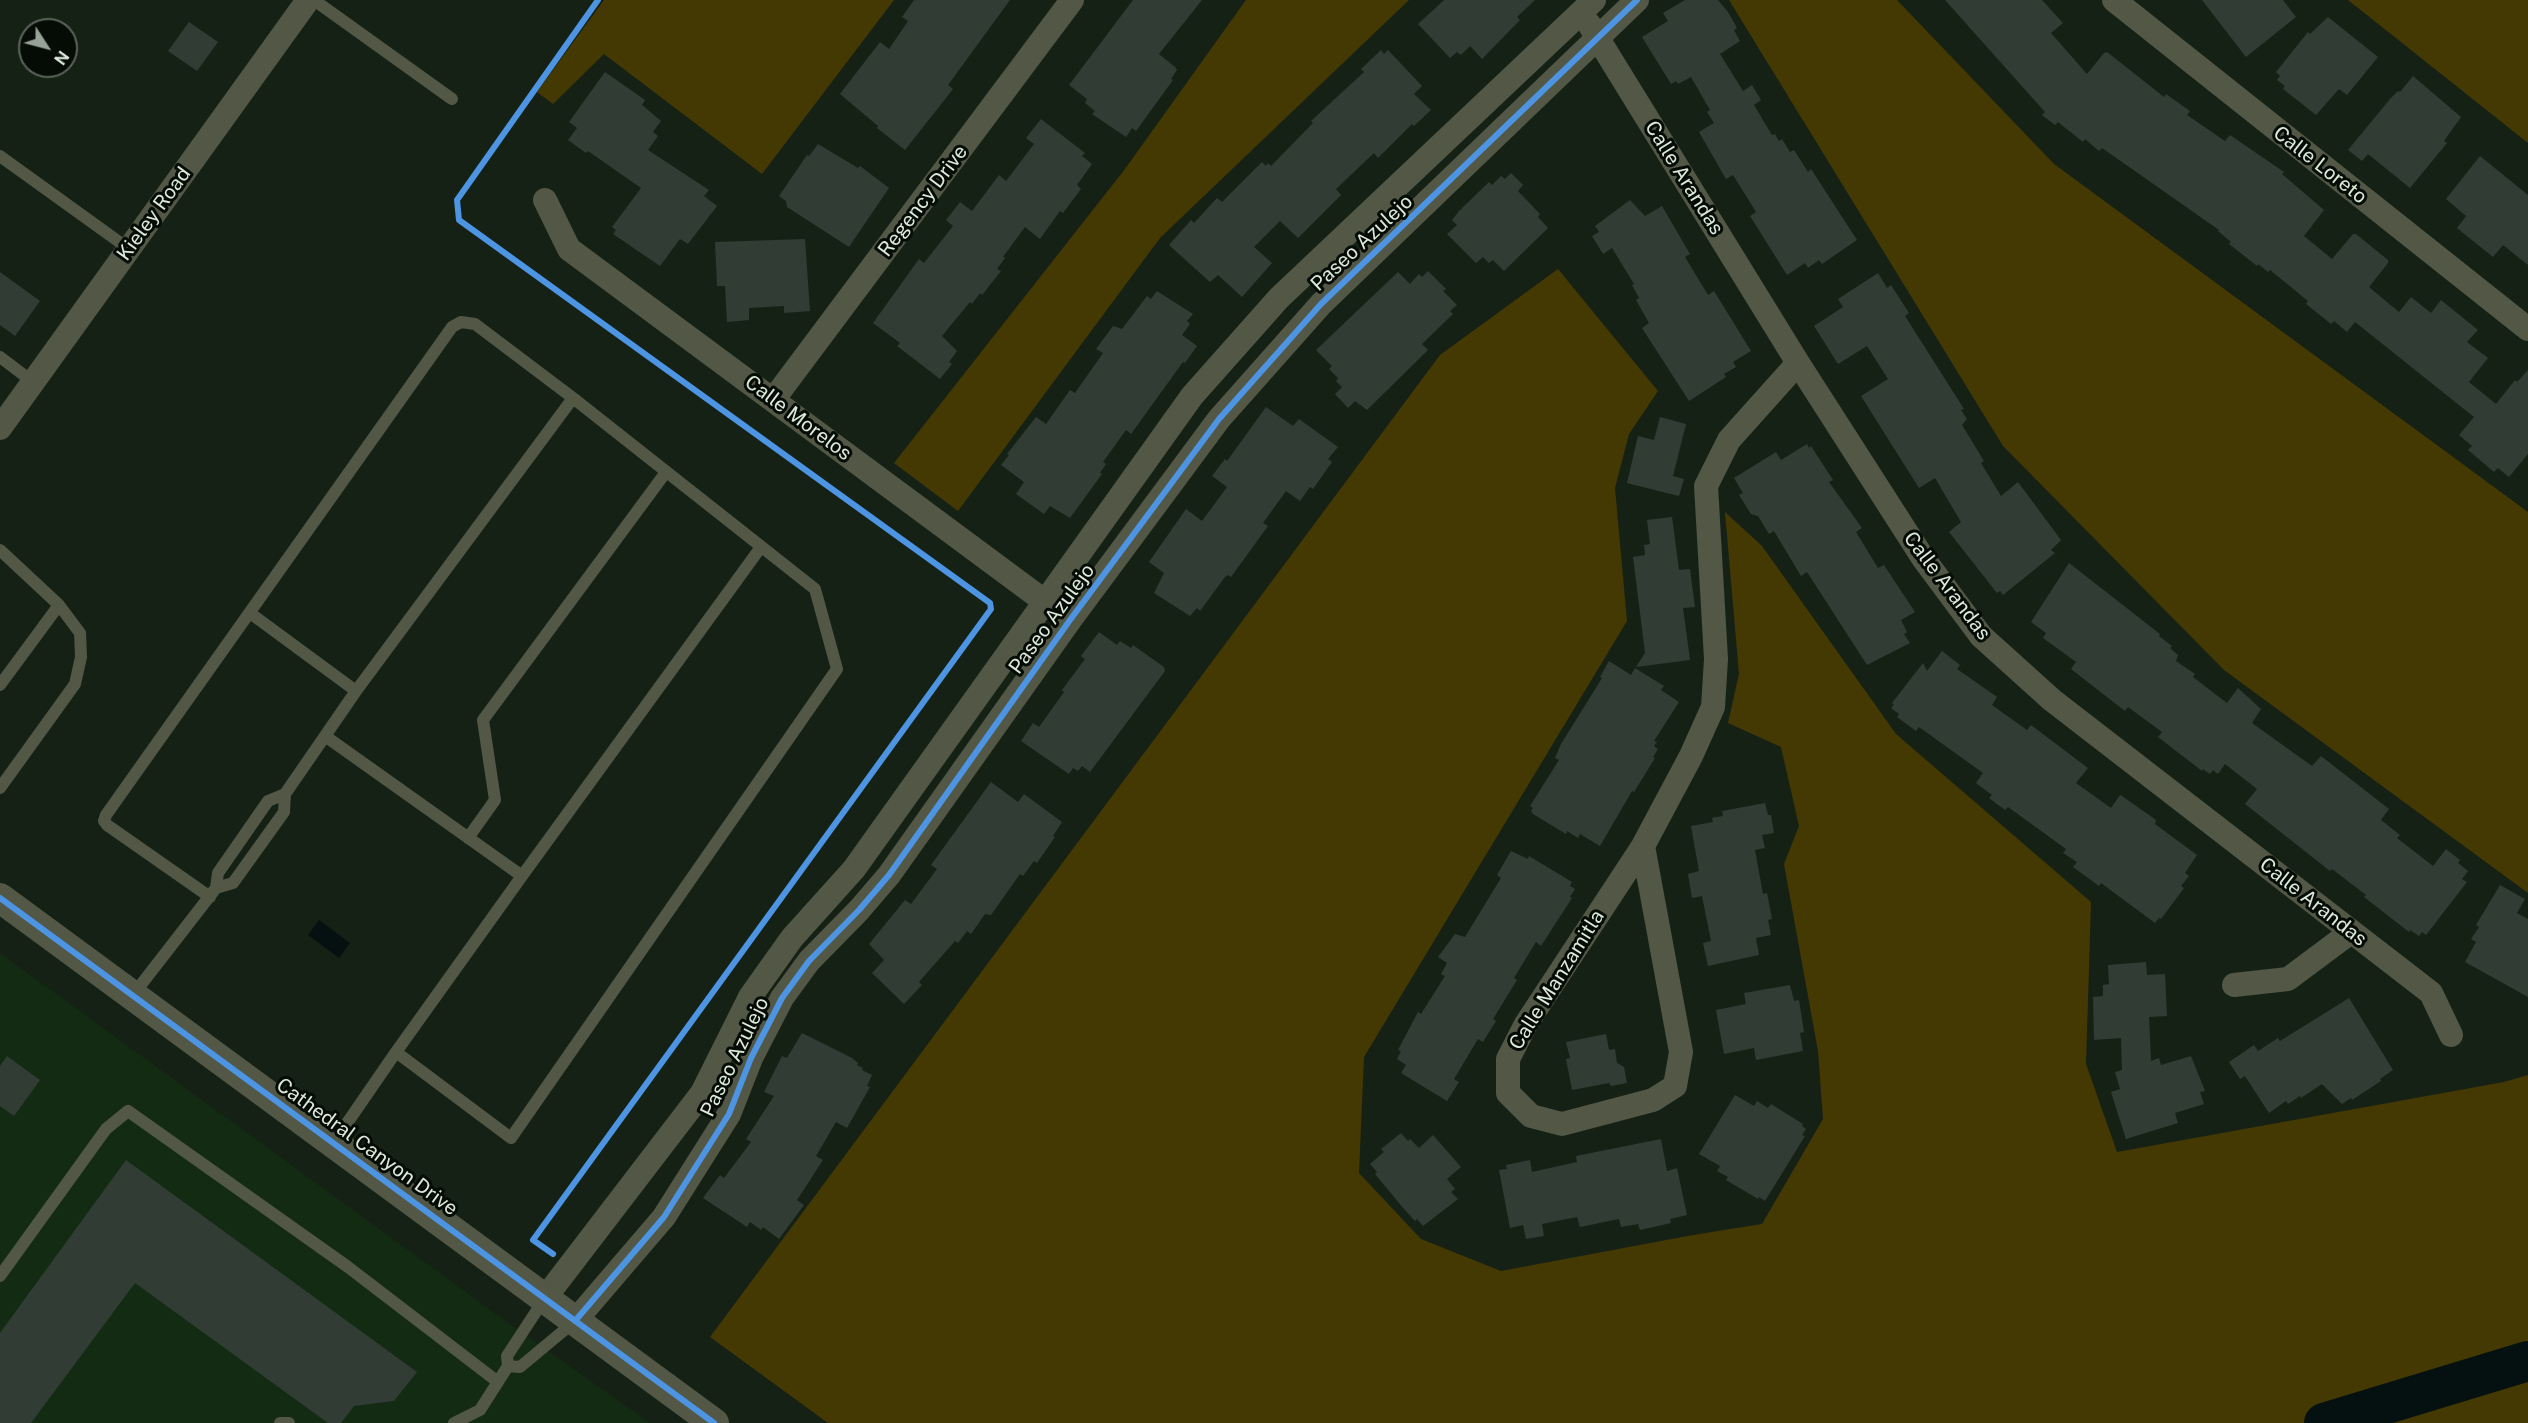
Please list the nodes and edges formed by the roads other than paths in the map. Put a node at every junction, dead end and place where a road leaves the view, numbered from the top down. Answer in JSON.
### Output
{"nodes":[{"id":1,"x":308,"y":0,"type":"edge"},
{"id":2,"x":314,"y":0,"type":"edge"},
{"id":3,"x":1072,"y":0,"type":"edge"},
{"id":4,"x":1637,"y":0,"type":"edge"},
{"id":5,"x":2114,"y":0,"type":"edge"},
{"id":6,"x":1588,"y":6,"type":"edge"},
{"id":7,"x":1598,"y":38,"type":"junction"},
{"id":8,"x":452,"y":99,"type":"dead end"},
{"id":9,"x":0,"y":156,"type":"edge"},
{"id":10,"x":545,"y":200,"type":"dead end"},
{"id":11,"x":129,"y":249,"type":"junction"},
{"id":12,"x":2528,"y":329,"type":"edge"},
{"id":13,"x":0,"y":357,"type":"edge"},
{"id":14,"x":1798,"y":363,"type":"junction"},
{"id":15,"x":33,"y":382,"type":"junction"},
{"id":16,"x":573,"y":398,"type":"junction"},
{"id":17,"x":773,"y":400,"type":"junction"},
{"id":18,"x":0,"y":428,"type":"edge"},
{"id":19,"x":666,"y":472,"type":"junction"},
{"id":20,"x":761,"y":547,"type":"junction"},
{"id":21,"x":0,"y":550,"type":"edge"},
{"id":22,"x":1045,"y":603,"type":"junction"},
{"id":23,"x":59,"y":605,"type":"junction"},
{"id":24,"x":250,"y":613,"type":"junction"},
{"id":25,"x":1070,"y":620,"type":"junction"},
{"id":26,"x":0,"y":685,"type":"edge"},
{"id":27,"x":356,"y":691,"type":"junction"},
{"id":28,"x":325,"y":736,"type":"junction"},
{"id":29,"x":0,"y":788,"type":"edge"},
{"id":30,"x":285,"y":794,"type":"junction"},
{"id":31,"x":468,"y":838,"type":"junction"},
{"id":32,"x":1642,"y":846,"type":"junction"},
{"id":33,"x":522,"y":876,"type":"junction"},
{"id":34,"x":213,"y":892,"type":"junction"},
{"id":35,"x":0,"y":898,"type":"edge"},
{"id":36,"x":2351,"y":932,"type":"junction"},
{"id":37,"x":2234,"y":986,"type":"dead end"},
{"id":38,"x":133,"y":995,"type":"junction"},
{"id":39,"x":2451,"y":1035,"type":"dead end"},
{"id":40,"x":396,"y":1052,"type":"junction"},
{"id":41,"x":333,"y":1142,"type":"junction"},
{"id":42,"x":0,"y":1276,"type":"edge"},
{"id":43,"x":545,"y":1298,"type":"junction"},
{"id":44,"x":575,"y":1321,"type":"junction"},
{"id":45,"x":508,"y":1366,"type":"junction"},
{"id":46,"x":498,"y":1382,"type":"junction"},
{"id":47,"x":280,"y":1423,"type":"edge"},
{"id":48,"x":289,"y":1423,"type":"edge"},
{"id":49,"x":454,"y":1423,"type":"edge"},
{"id":50,"x":714,"y":1423,"type":"edge"}],
"edges":[{"from":1,"to":11,"type":"street","name":"Kieley Road"},
{"from":2,"to":8,"type":"lane"},
{"from":3,"to":17,"type":"street","name":"Regency Drive"},
{"from":4,"to":7,"type":"street","name":"Paseo Azulejo"},
{"from":5,"to":12,"type":"street","name":"Calle Loreto"},
{"from":6,"to":7,"type":"street","name":"Calle Arandas"},
{"from":6,"to":22,"type":"street","name":"Paseo Azulejo"},
{"from":7,"to":14,"type":"street","name":"Calle Arandas"},
{"from":7,"to":25,"type":"street","name":"Paseo Azulejo"},
{"from":9,"to":11,"type":"lane"},
{"from":10,"to":17,"type":"street","name":"Calle Morelos"},
{"from":11,"to":15,"type":"street","name":"Kieley Road"},
{"from":13,"to":15,"type":"lane"},
{"from":14,"to":32,"type":"street","name":"Calle Manzamitla"},
{"from":14,"to":36,"type":"street","name":"Calle Arandas"},
{"from":15,"to":18,"type":"street","name":"Kieley Road"},
{"from":16,"to":19,"type":"lane"},
{"from":16,"to":24,"type":"lane"},
{"from":16,"to":27,"type":"lane"},
{"from":17,"to":22,"type":"street","name":"Calle Morelos"},
{"from":19,"to":20,"type":"lane"},
{"from":19,"to":31,"type":"lane"},
{"from":20,"to":33,"type":"lane"},
{"from":20,"to":40,"type":"lane"},
{"from":21,"to":23,"type":"lane"},
{"from":22,"to":25,"type":"street","name":"Calle Morelos"},
{"from":22,"to":43,"type":"street","name":"Paseo Azulejo"},
{"from":23,"to":26,"type":"lane"},
{"from":23,"to":29,"type":"lane"},
{"from":24,"to":27,"type":"lane"},
{"from":24,"to":34,"type":"lane"},
{"from":25,"to":44,"type":"street","name":"Paseo Azulejo"},
{"from":27,"to":28,"type":"lane"},
{"from":28,"to":30,"type":"lane"},
{"from":28,"to":31,"type":"lane"},
{"from":30,"to":34,"type":"lane"},
{"from":30,"to":34,"type":"lane"},
{"from":31,"to":33,"type":"lane"},
{"from":32,"to":32,"type":"street","name":"Calle Manzamitla"},
{"from":33,"to":40,"type":"lane"},
{"from":34,"to":38,"type":"lane"},
{"from":35,"to":38,"type":"street","name":"Cathedral Canyon Drive"},
{"from":36,"to":37,"type":"street"},
{"from":36,"to":39,"type":"street","name":"Calle Arandas"},
{"from":38,"to":41,"type":"street","name":"Cathedral Canyon Drive"},
{"from":40,"to":41,"type":"lane"},
{"from":41,"to":43,"type":"street","name":"Cathedral Canyon Drive"},
{"from":42,"to":46,"type":"lane"},
{"from":43,"to":44,"type":"street","name":"Cathedral Canyon Drive"},
{"from":43,"to":45,"type":"lane"},
{"from":44,"to":45,"type":"lane"},
{"from":44,"to":50,"type":"street","name":"Cathedral Canyon Drive"},
{"from":45,"to":46,"type":"lane"},
{"from":46,"to":49,"type":"lane"},
{"from":47,"to":48,"type":"lane"}]}
